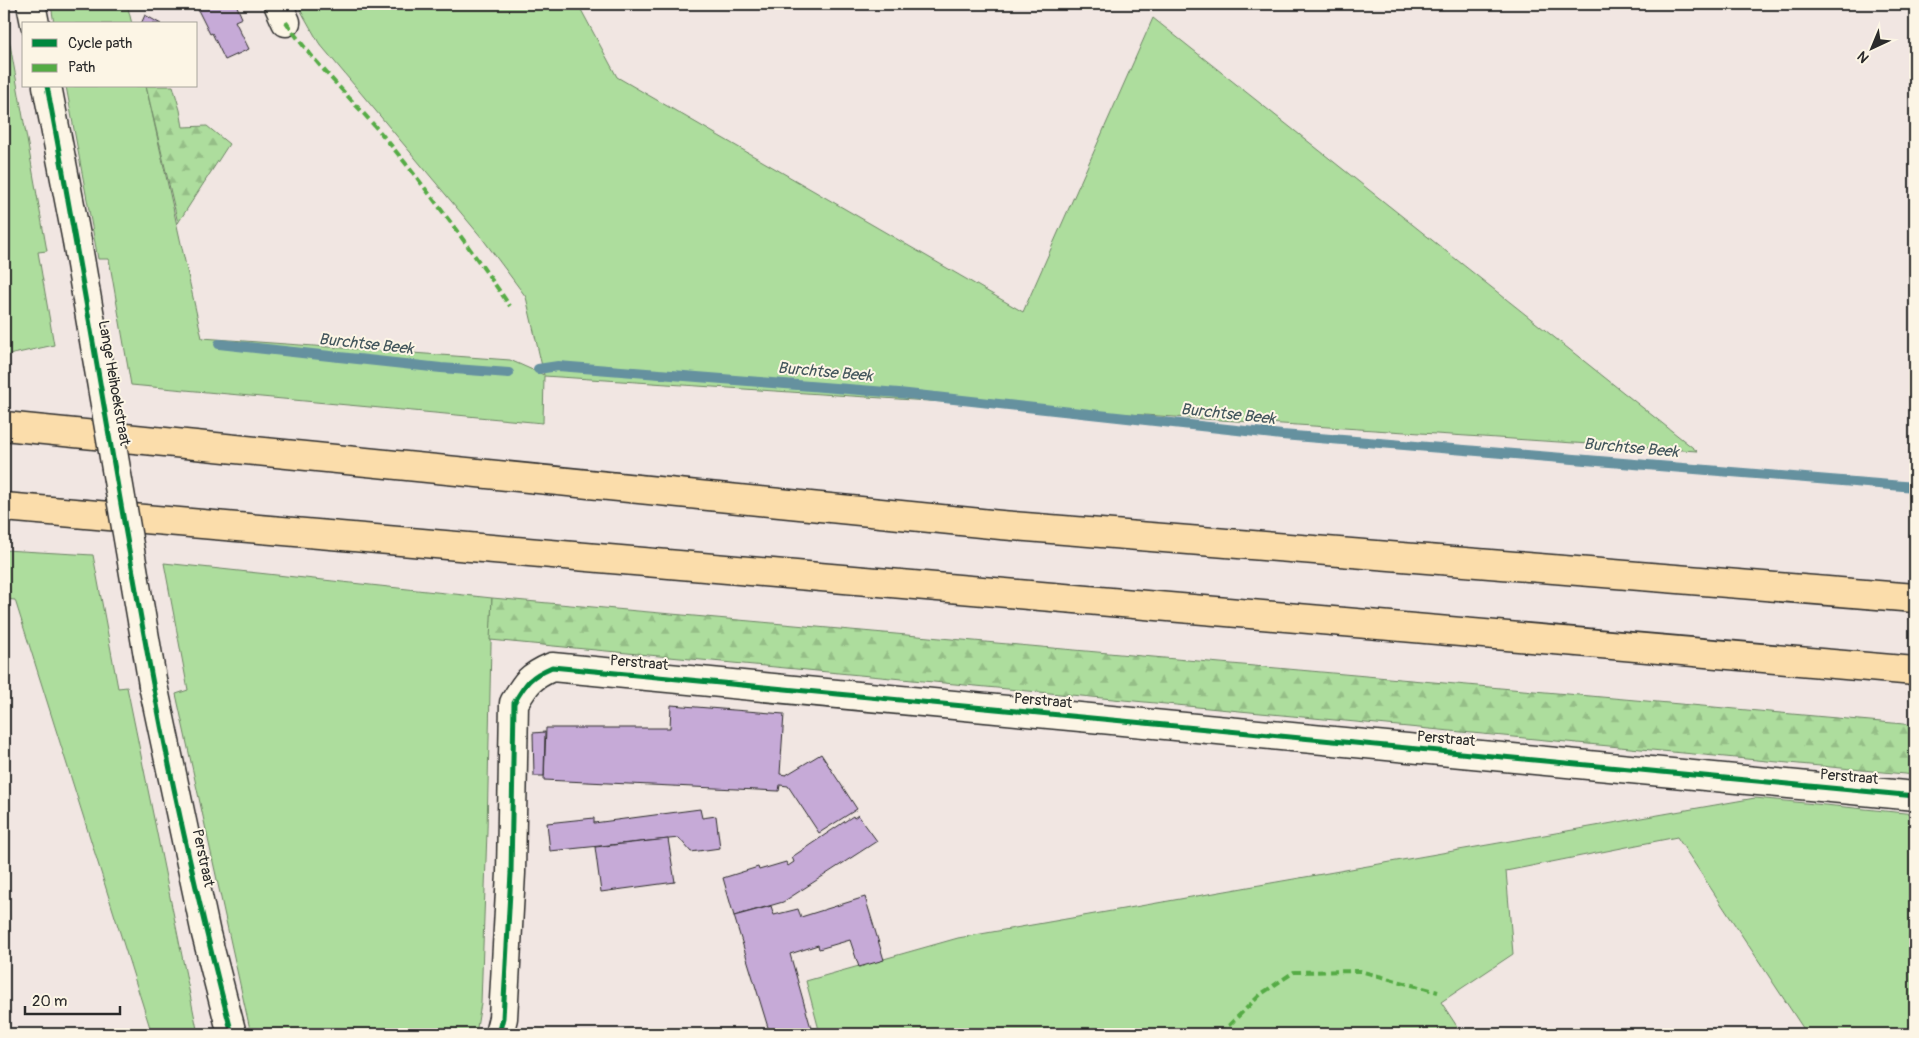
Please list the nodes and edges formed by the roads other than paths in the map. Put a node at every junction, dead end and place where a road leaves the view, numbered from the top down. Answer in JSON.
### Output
{"nodes":[{"id":1,"x":31,"y":4,"type":"edge"},
{"id":2,"x":35,"y":22,"type":"edge"},
{"id":3,"x":47,"y":88,"type":"edge"},
{"id":4,"x":4,"y":426,"type":"edge"},
{"id":5,"x":4,"y":508,"type":"edge"},
{"id":6,"x":1915,"y":598,"type":"edge"},
{"id":7,"x":1915,"y":671,"type":"edge"},
{"id":8,"x":153,"y":685,"type":"joint"},
{"id":9,"x":1915,"y":796,"type":"edge"},
{"id":10,"x":232,"y":1034,"type":"edge"},
{"id":11,"x":499,"y":1034,"type":"edge"}],
"edges":[{"from":1,"to":2,"type":"street"},
{"from":3,"to":8,"type":"street","name":"Lange Heihoekstraat","bridge":true},
{"from":4,"to":6,"type":"highway"},
{"from":5,"to":7,"type":"highway"},
{"from":8,"to":10,"type":"street","name":"Perstraat"},
{"from":9,"to":11,"type":"street","name":"Perstraat"}]}
